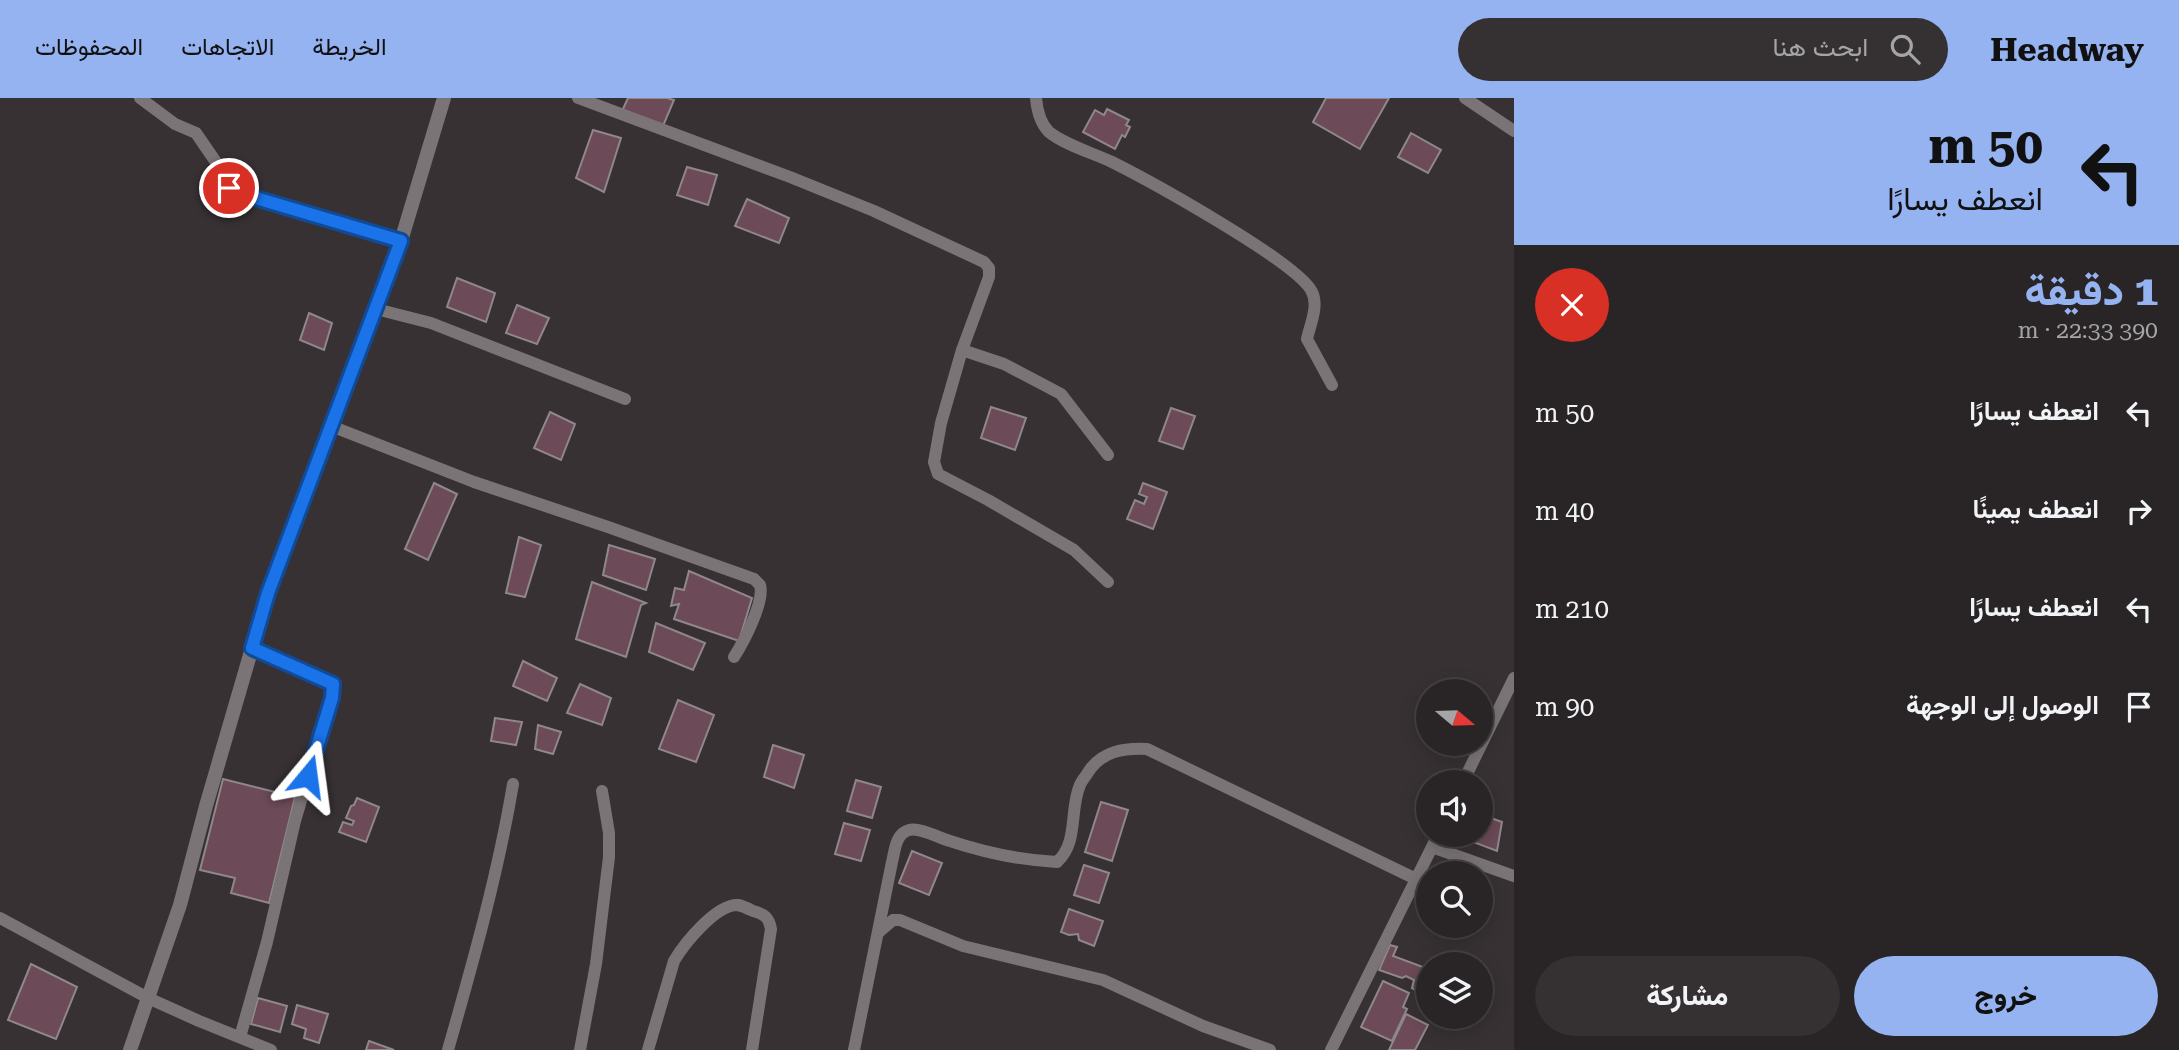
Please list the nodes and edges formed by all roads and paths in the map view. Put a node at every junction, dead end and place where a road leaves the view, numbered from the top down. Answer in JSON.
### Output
{"nodes":[{"id":1,"x":140,"y":98,"type":"edge"},
{"id":2,"x":444,"y":98,"type":"edge"},
{"id":3,"x":578,"y":98,"type":"edge"},
{"id":4,"x":1036,"y":98,"type":"edge"},
{"id":5,"x":1465,"y":98,"type":"edge"},
{"id":6,"x":1514,"y":131,"type":"edge"},
{"id":7,"x":401,"y":241,"type":"junction"},
{"id":8,"x":376,"y":309,"type":"junction"},
{"id":9,"x":962,"y":350,"type":"junction"},
{"id":10,"x":1332,"y":385,"type":"dead end"},
{"id":11,"x":625,"y":399,"type":"dead end"},
{"id":12,"x":331,"y":426,"type":"junction"},
{"id":13,"x":1108,"y":454,"type":"dead end"},
{"id":14,"x":1108,"y":582,"type":"dead end"},
{"id":15,"x":252,"y":648,"type":"junction"},
{"id":16,"x":734,"y":657,"type":"dead end"},
{"id":17,"x":1514,"y":678,"type":"edge"},
{"id":18,"x":1469,"y":770,"type":"edge"},
{"id":19,"x":513,"y":784,"type":"dead end"},
{"id":20,"x":602,"y":792,"type":"dead end"},
{"id":21,"x":1449,"y":847,"type":"edge"},
{"id":22,"x":1514,"y":876,"type":"edge"},
{"id":23,"x":1416,"y":879,"type":"joint"},
{"id":24,"x":0,"y":918,"type":"edge"},
{"id":25,"x":879,"y":932,"type":"junction"},
{"id":26,"x":148,"y":998,"type":"junction"},
{"id":27,"x":240,"y":1037,"type":"junction"},
{"id":28,"x":859,"y":1049,"type":"edge"},
{"id":29,"x":130,"y":1050,"type":"edge"},
{"id":30,"x":271,"y":1050,"type":"edge"},
{"id":31,"x":448,"y":1050,"type":"edge"},
{"id":32,"x":580,"y":1050,"type":"edge"},
{"id":33,"x":648,"y":1050,"type":"edge"},
{"id":34,"x":752,"y":1050,"type":"edge"},
{"id":35,"x":1270,"y":1050,"type":"edge"},
{"id":36,"x":1331,"y":1050,"type":"edge"}],
"edges":[{"from":1,"to":7,"type":"street"},
{"from":2,"to":7,"type":"street"},
{"from":3,"to":9,"type":"street"},
{"from":4,"to":10,"type":"street"},
{"from":5,"to":6,"type":"street"},
{"from":7,"to":8,"type":"street"},
{"from":8,"to":11,"type":"street"},
{"from":8,"to":12,"type":"street"},
{"from":9,"to":13,"type":"street"},
{"from":9,"to":14,"type":"street"},
{"from":12,"to":15,"type":"street"},
{"from":12,"to":16,"type":"street"},
{"from":15,"to":26,"type":"street"},
{"from":15,"to":27,"type":"street"},
{"from":17,"to":18,"type":"street"},
{"from":19,"to":31,"type":"street"},
{"from":20,"to":32,"type":"street"},
{"from":21,"to":22,"type":"street"},
{"from":23,"to":25,"type":"street"},
{"from":23,"to":36,"type":"street"},
{"from":24,"to":26,"type":"street"},
{"from":25,"to":28,"type":"street"},
{"from":25,"to":35,"type":"street"},
{"from":26,"to":27,"type":"street"},
{"from":26,"to":29,"type":"street"},
{"from":27,"to":30,"type":"street"},
{"from":33,"to":34,"type":"street"}]}
